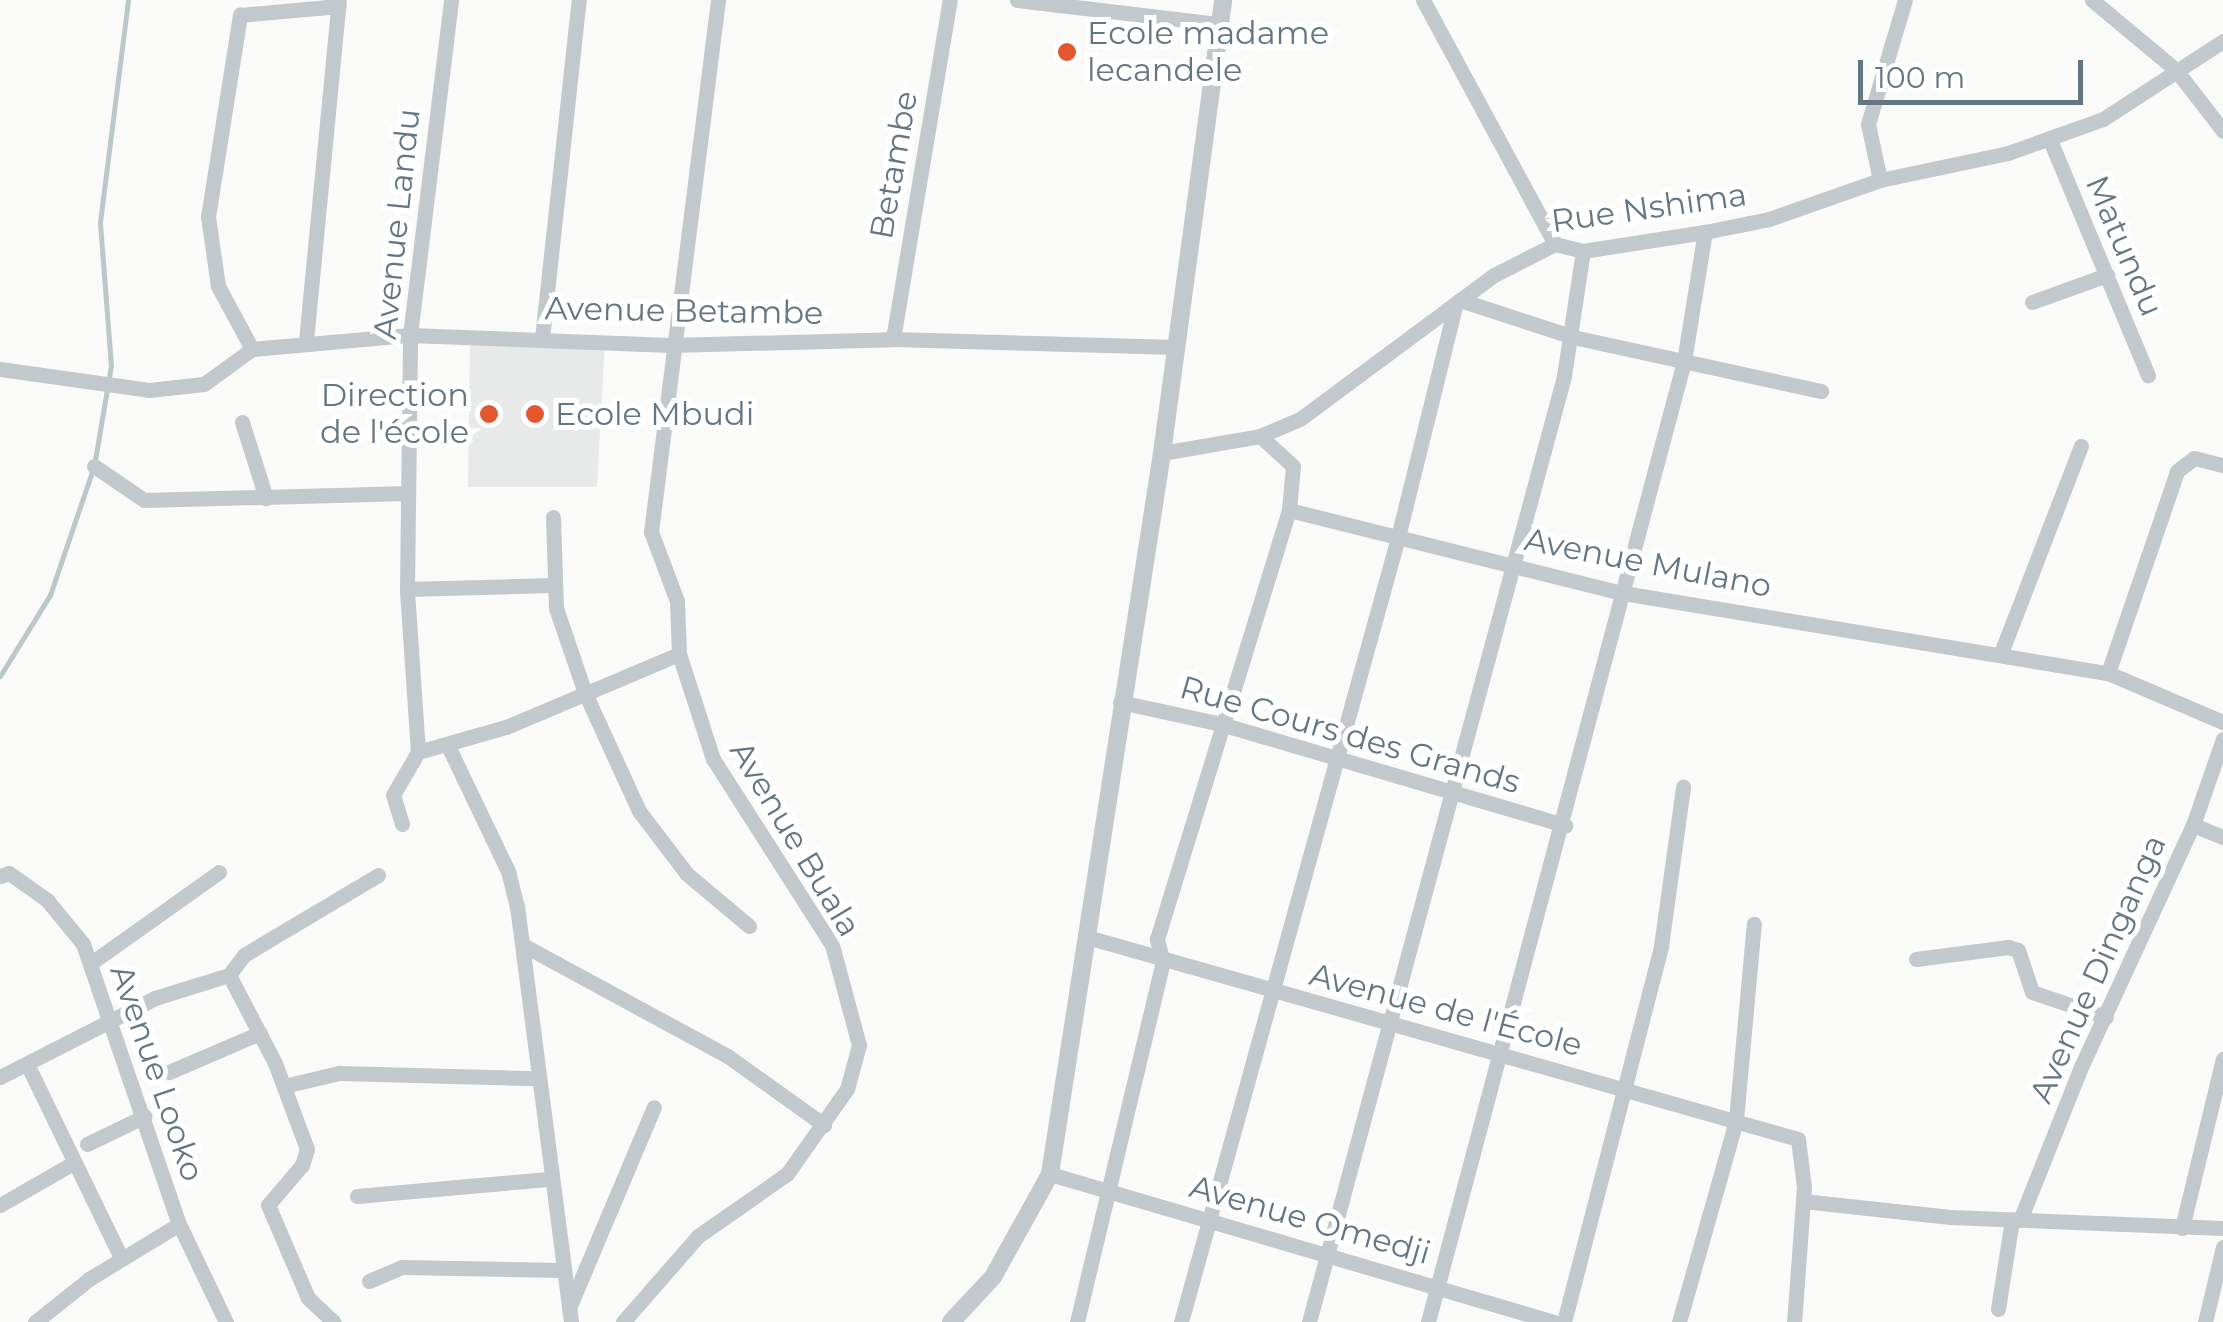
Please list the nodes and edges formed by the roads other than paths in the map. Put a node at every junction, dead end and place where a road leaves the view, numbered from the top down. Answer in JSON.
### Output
{"nodes":[{"id":1,"x":451,"y":0,"type":"edge"},
{"id":2,"x":580,"y":0,"type":"edge"},
{"id":3,"x":718,"y":0,"type":"edge"},
{"id":4,"x":950,"y":0,"type":"edge"},
{"id":5,"x":1017,"y":0,"type":"edge"},
{"id":6,"x":1223,"y":0,"type":"edge"},
{"id":7,"x":1422,"y":0,"type":"edge"},
{"id":8,"x":1905,"y":0,"type":"edge"},
{"id":9,"x":2092,"y":0,"type":"edge"},
{"id":10,"x":339,"y":3,"type":"edge"},
{"id":11,"x":1218,"y":24,"type":"junction"},
{"id":12,"x":2223,"y":41,"type":"edge"},
{"id":13,"x":2176,"y":70,"type":"junction"},
{"id":14,"x":2223,"y":130,"type":"edge"},
{"id":15,"x":2050,"y":140,"type":"junction"},
{"id":16,"x":1880,"y":180,"type":"junction"},
{"id":17,"x":1705,"y":232,"type":"junction"},
{"id":18,"x":1555,"y":244,"type":"junction"},
{"id":19,"x":1583,"y":251,"type":"junction"},
{"id":20,"x":2107,"y":275,"type":"junction"},
{"id":21,"x":1458,"y":301,"type":"junction"},
{"id":22,"x":2032,"y":302,"type":"dead end"},
{"id":23,"x":410,"y":336,"type":"junction"},
{"id":24,"x":1573,"y":337,"type":"junction"},
{"id":25,"x":542,"y":338,"type":"junction"},
{"id":26,"x":893,"y":339,"type":"junction"},
{"id":27,"x":306,"y":341,"type":"junction"},
{"id":28,"x":670,"y":346,"type":"junction"},
{"id":29,"x":1176,"y":347,"type":"junction"},
{"id":30,"x":252,"y":349,"type":"junction"},
{"id":31,"x":1684,"y":362,"type":"junction"},
{"id":32,"x":0,"y":369,"type":"edge"},
{"id":33,"x":2148,"y":375,"type":"dead end"},
{"id":34,"x":1822,"y":391,"type":"dead end"},
{"id":35,"x":242,"y":422,"type":"dead end"},
{"id":36,"x":1260,"y":436,"type":"junction"},
{"id":37,"x":2080,"y":446,"type":"dead end"},
{"id":38,"x":1162,"y":454,"type":"junction"},
{"id":39,"x":2223,"y":465,"type":"edge"},
{"id":40,"x":94,"y":466,"type":"dead end"},
{"id":41,"x":408,"y":493,"type":"junction"},
{"id":42,"x":266,"y":498,"type":"junction"},
{"id":43,"x":1289,"y":510,"type":"junction"},
{"id":44,"x":552,"y":517,"type":"dead end"},
{"id":45,"x":1398,"y":541,"type":"junction"},
{"id":46,"x":1516,"y":566,"type":"junction"},
{"id":47,"x":553,"y":585,"type":"junction"},
{"id":48,"x":407,"y":589,"type":"junction"},
{"id":49,"x":1623,"y":593,"type":"junction"},
{"id":50,"x":2001,"y":653,"type":"junction"},
{"id":51,"x":678,"y":654,"type":"junction"},
{"id":52,"x":2108,"y":674,"type":"junction"},
{"id":53,"x":585,"y":693,"type":"junction"},
{"id":54,"x":1120,"y":702,"type":"junction"},
{"id":55,"x":2223,"y":722,"type":"edge"},
{"id":56,"x":1220,"y":724,"type":"junction"},
{"id":57,"x":2223,"y":739,"type":"edge"},
{"id":58,"x":448,"y":748,"type":"junction"},
{"id":59,"x":418,"y":752,"type":"junction"},
{"id":60,"x":1336,"y":762,"type":"junction"},
{"id":61,"x":1683,"y":787,"type":"dead end"},
{"id":62,"x":1457,"y":793,"type":"junction"},
{"id":63,"x":402,"y":824,"type":"dead end"},
{"id":64,"x":1564,"y":825,"type":"junction"},
{"id":65,"x":2193,"y":825,"type":"junction"},
{"id":66,"x":2223,"y":837,"type":"edge"},
{"id":67,"x":220,"y":872,"type":"dead end"},
{"id":68,"x":378,"y":875,"type":"dead end"},
{"id":69,"x":0,"y":876,"type":"edge"},
{"id":70,"x":1754,"y":924,"type":"dead end"},
{"id":71,"x":749,"y":926,"type":"dead end"},
{"id":72,"x":1087,"y":937,"type":"junction"},
{"id":73,"x":523,"y":945,"type":"junction"},
{"id":74,"x":1916,"y":960,"type":"dead end"},
{"id":75,"x":1163,"y":962,"type":"junction"},
{"id":76,"x":91,"y":963,"type":"junction"},
{"id":77,"x":229,"y":974,"type":"junction"},
{"id":78,"x":1272,"y":993,"type":"junction"},
{"id":79,"x":2106,"y":1017,"type":"junction"},
{"id":80,"x":1391,"y":1024,"type":"junction"},
{"id":81,"x":110,"y":1026,"type":"junction"},
{"id":82,"x":260,"y":1033,"type":"junction"},
{"id":83,"x":1501,"y":1050,"type":"junction"},
{"id":84,"x":2223,"y":1059,"type":"edge"},
{"id":85,"x":27,"y":1064,"type":"junction"},
{"id":86,"x":169,"y":1072,"type":"dead end"},
{"id":87,"x":0,"y":1077,"type":"edge"},
{"id":88,"x":535,"y":1078,"type":"junction"},
{"id":89,"x":284,"y":1086,"type":"junction"},
{"id":90,"x":1629,"y":1088,"type":"junction"},
{"id":91,"x":654,"y":1108,"type":"dead end"},
{"id":92,"x":145,"y":1116,"type":"junction"},
{"id":93,"x":1736,"y":1120,"type":"junction"},
{"id":94,"x":824,"y":1125,"type":"junction"},
{"id":95,"x":87,"y":1144,"type":"dead end"},
{"id":96,"x":73,"y":1163,"type":"junction"},
{"id":97,"x":1050,"y":1174,"type":"junction"},
{"id":98,"x":548,"y":1179,"type":"junction"},
{"id":99,"x":1108,"y":1193,"type":"junction"},
{"id":100,"x":357,"y":1196,"type":"dead end"},
{"id":101,"x":1803,"y":1200,"type":"junction"},
{"id":102,"x":0,"y":1206,"type":"edge"},
{"id":103,"x":1209,"y":1219,"type":"junction"},
{"id":104,"x":2016,"y":1220,"type":"junction"},
{"id":105,"x":179,"y":1224,"type":"junction"},
{"id":106,"x":2182,"y":1228,"type":"junction"},
{"id":107,"x":2223,"y":1228,"type":"edge"},
{"id":108,"x":2223,"y":1247,"type":"edge"},
{"id":109,"x":1328,"y":1256,"type":"junction"},
{"id":110,"x":120,"y":1258,"type":"junction"},
{"id":111,"x":561,"y":1270,"type":"junction"},
{"id":112,"x":369,"y":1282,"type":"dead end"},
{"id":113,"x":1439,"y":1286,"type":"junction"},
{"id":114,"x":1998,"y":1310,"type":"dead end"},
{"id":115,"x":570,"y":1315,"type":"edge"},
{"id":116,"x":34,"y":1322,"type":"edge"},
{"id":117,"x":226,"y":1322,"type":"edge"},
{"id":118,"x":334,"y":1322,"type":"edge"},
{"id":119,"x":623,"y":1322,"type":"edge"},
{"id":120,"x":951,"y":1322,"type":"edge"},
{"id":121,"x":1077,"y":1322,"type":"edge"},
{"id":122,"x":1181,"y":1322,"type":"edge"},
{"id":123,"x":1310,"y":1322,"type":"edge"},
{"id":124,"x":1428,"y":1322,"type":"edge"},
{"id":125,"x":1554,"y":1322,"type":"edge"},
{"id":126,"x":1564,"y":1322,"type":"edge"},
{"id":127,"x":1679,"y":1322,"type":"edge"},
{"id":128,"x":1794,"y":1322,"type":"edge"},
{"id":129,"x":2205,"y":1322,"type":"edge"}],
"edges":[{"from":1,"to":23,"type":"street","name":"Avenue Landu"},
{"from":2,"to":25,"type":"street"},
{"from":3,"to":28,"type":"street","name":"Avenue Buala"},
{"from":4,"to":26,"type":"street","name":"Betambe"},
{"from":5,"to":11,"type":"street"},
{"from":6,"to":11,"type":"street"},
{"from":7,"to":18,"type":"street"},
{"from":8,"to":16,"type":"street"},
{"from":9,"to":13,"type":"street"},
{"from":10,"to":27,"type":"street"},
{"from":10,"to":30,"type":"street"},
{"from":11,"to":29,"type":"street"},
{"from":12,"to":13,"type":"street","name":"Rue Nshima"},
{"from":13,"to":14,"type":"street"},
{"from":13,"to":15,"type":"street","name":"Rue Nshima"},
{"from":15,"to":16,"type":"street","name":"Rue Nshima"},
{"from":15,"to":20,"type":"street","name":"Matundu"},
{"from":16,"to":17,"type":"street","name":"Rue Nshima"},
{"from":17,"to":19,"type":"street","name":"Rue Nshima"},
{"from":17,"to":31,"type":"street"},
{"from":18,"to":19,"type":"street","name":"Rue Nshima"},
{"from":18,"to":21,"type":"street","name":"Rue Nshima"},
{"from":19,"to":24,"type":"street"},
{"from":20,"to":22,"type":"street"},
{"from":20,"to":33,"type":"street","name":"Matundu"},
{"from":21,"to":24,"type":"street"},
{"from":21,"to":36,"type":"street","name":"Rue Nshima"},
{"from":21,"to":45,"type":"street"},
{"from":23,"to":25,"type":"street","name":"Avenue Betambe"},
{"from":23,"to":27,"type":"street","name":"Avenue Betambe"},
{"from":23,"to":41,"type":"street","name":"Avenue Landu"},
{"from":24,"to":31,"type":"street"},
{"from":24,"to":46,"type":"street"},
{"from":25,"to":28,"type":"street","name":"Avenue Betambe"},
{"from":26,"to":28,"type":"street","name":"Avenue Betambe"},
{"from":26,"to":29,"type":"street","name":"Avenue Betambe"},
{"from":27,"to":30,"type":"street","name":"Avenue Betambe"},
{"from":28,"to":51,"type":"street","name":"Avenue Buala"},
{"from":29,"to":38,"type":"street"},
{"from":30,"to":32,"type":"street","name":"Avenue Betambe"},
{"from":31,"to":34,"type":"street"},
{"from":31,"to":49,"type":"street"},
{"from":35,"to":42,"type":"street"},
{"from":36,"to":38,"type":"street","name":"Rue Nshima"},
{"from":36,"to":43,"type":"street"},
{"from":37,"to":50,"type":"street"},
{"from":38,"to":54,"type":"street"},
{"from":39,"to":52,"type":"street"},
{"from":40,"to":42,"type":"street"},
{"from":41,"to":42,"type":"street"},
{"from":41,"to":48,"type":"street","name":"Avenue Landu"},
{"from":43,"to":45,"type":"street","name":"Avenue Mulano"},
{"from":43,"to":56,"type":"street"},
{"from":44,"to":47,"type":"street"},
{"from":45,"to":46,"type":"street","name":"Avenue Mulano"},
{"from":45,"to":60,"type":"street"},
{"from":46,"to":49,"type":"street","name":"Avenue Mulano"},
{"from":46,"to":62,"type":"street"},
{"from":47,"to":48,"type":"street"},
{"from":47,"to":53,"type":"street"},
{"from":48,"to":59,"type":"street","name":"Avenue Landu"},
{"from":49,"to":50,"type":"street","name":"Avenue Mulano"},
{"from":49,"to":64,"type":"street"},
{"from":50,"to":52,"type":"street","name":"Avenue Mulano"},
{"from":51,"to":53,"type":"street"},
{"from":51,"to":94,"type":"street","name":"Avenue Buala"},
{"from":52,"to":55,"type":"street","name":"Avenue Mulano"},
{"from":53,"to":58,"type":"street"},
{"from":53,"to":71,"type":"street"},
{"from":54,"to":56,"type":"street","name":"Rue Cours des Grands"},
{"from":54,"to":72,"type":"street"},
{"from":56,"to":60,"type":"street","name":"Rue Cours des Grands"},
{"from":56,"to":75,"type":"street"},
{"from":57,"to":65,"type":"street","name":"Avenue Dinganga"},
{"from":58,"to":59,"type":"street"},
{"from":58,"to":73,"type":"street"},
{"from":59,"to":63,"type":"street"},
{"from":60,"to":62,"type":"street","name":"Rue Cours des Grands"},
{"from":60,"to":78,"type":"street"},
{"from":61,"to":90,"type":"street"},
{"from":62,"to":64,"type":"street","name":"Rue Cours des Grands"},
{"from":62,"to":80,"type":"street"},
{"from":64,"to":83,"type":"street"},
{"from":65,"to":66,"type":"street"},
{"from":65,"to":79,"type":"street","name":"Avenue Dinganga"},
{"from":67,"to":76,"type":"street"},
{"from":68,"to":77,"type":"street"},
{"from":69,"to":76,"type":"street","name":"Avenue Looko"},
{"from":70,"to":93,"type":"street"},
{"from":72,"to":75,"type":"street","name":"Avenue de l'École"},
{"from":72,"to":97,"type":"street"},
{"from":73,"to":88,"type":"street"},
{"from":73,"to":94,"type":"street"},
{"from":74,"to":79,"type":"street"},
{"from":75,"to":78,"type":"street","name":"Avenue de l'École"},
{"from":75,"to":99,"type":"street"},
{"from":76,"to":81,"type":"street","name":"Avenue Looko"},
{"from":77,"to":81,"type":"street"},
{"from":77,"to":82,"type":"street"},
{"from":78,"to":80,"type":"street","name":"Avenue de l'École"},
{"from":78,"to":103,"type":"street"},
{"from":79,"to":104,"type":"street","name":"Avenue Dinganga"},
{"from":80,"to":83,"type":"street","name":"Avenue de l'École"},
{"from":80,"to":109,"type":"street"},
{"from":81,"to":85,"type":"street"},
{"from":81,"to":92,"type":"street","name":"Avenue Looko"},
{"from":82,"to":86,"type":"street"},
{"from":82,"to":89,"type":"street"},
{"from":83,"to":90,"type":"street","name":"Avenue de l'École"},
{"from":83,"to":113,"type":"street"},
{"from":84,"to":106,"type":"street"},
{"from":85,"to":87,"type":"street"},
{"from":85,"to":96,"type":"street"},
{"from":88,"to":89,"type":"street"},
{"from":88,"to":98,"type":"street"},
{"from":89,"to":118,"type":"street"},
{"from":90,"to":93,"type":"street","name":"Avenue de l'École"},
{"from":90,"to":126,"type":"street"},
{"from":91,"to":115,"type":"street"},
{"from":92,"to":95,"type":"street"},
{"from":92,"to":105,"type":"street","name":"Avenue Looko"},
{"from":93,"to":101,"type":"street","name":"Avenue de l'École"},
{"from":93,"to":127,"type":"street"},
{"from":94,"to":119,"type":"street","name":"Avenue Buala"},
{"from":96,"to":102,"type":"street"},
{"from":96,"to":110,"type":"street"},
{"from":97,"to":99,"type":"street","name":"Avenue Omedji"},
{"from":97,"to":120,"type":"street"},
{"from":98,"to":100,"type":"street"},
{"from":98,"to":111,"type":"street"},
{"from":99,"to":103,"type":"street","name":"Avenue Omedji"},
{"from":99,"to":121,"type":"street"},
{"from":101,"to":104,"type":"street"},
{"from":101,"to":128,"type":"street"},
{"from":103,"to":109,"type":"street","name":"Avenue Omedji"},
{"from":103,"to":122,"type":"street"},
{"from":104,"to":106,"type":"street"},
{"from":104,"to":114,"type":"street","name":"Avenue Dinganga"},
{"from":105,"to":110,"type":"street"},
{"from":105,"to":117,"type":"street","name":"Avenue Looko"},
{"from":106,"to":107,"type":"street"},
{"from":108,"to":129,"type":"street"},
{"from":109,"to":113,"type":"street","name":"Avenue Omedji"},
{"from":109,"to":123,"type":"street"},
{"from":110,"to":116,"type":"street"},
{"from":111,"to":112,"type":"street"},
{"from":111,"to":115,"type":"street"},
{"from":113,"to":124,"type":"street"},
{"from":113,"to":125,"type":"street","name":"Avenue Omedji"}]}
